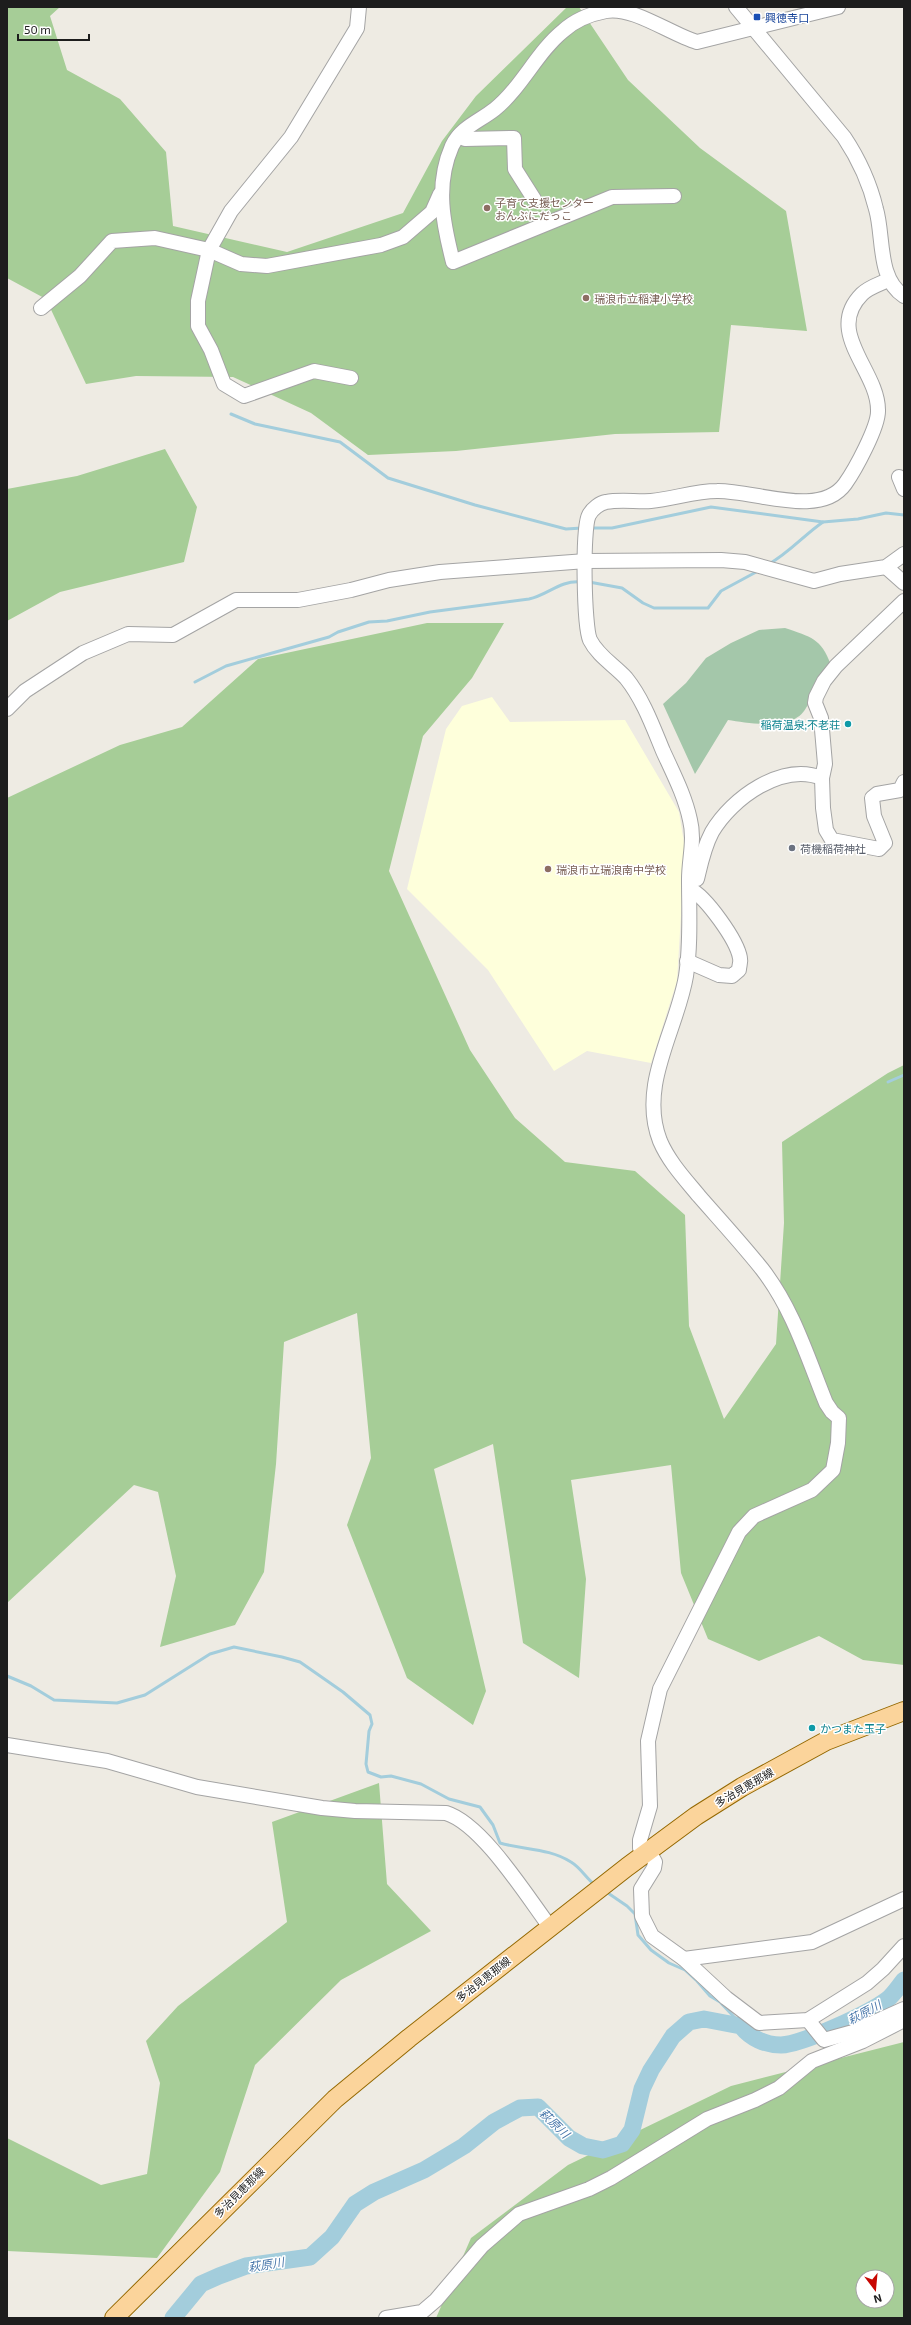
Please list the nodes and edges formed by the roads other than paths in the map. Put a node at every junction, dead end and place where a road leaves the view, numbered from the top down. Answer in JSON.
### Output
{"nodes":[{"id":1,"x":359,"y":7,"type":"edge"},
{"id":2,"x":736,"y":7,"type":"edge"},
{"id":3,"x":838,"y":7,"type":"edge"},
{"id":4,"x":753,"y":28,"type":"junction"},
{"id":5,"x":459,"y":136,"type":"junction"},
{"id":6,"x":441,"y":192,"type":"junction"},
{"id":7,"x":674,"y":196,"type":"dead end"},
{"id":8,"x":534,"y":199,"type":"dead end"},
{"id":9,"x":209,"y":250,"type":"junction"},
{"id":10,"x":888,"y":280,"type":"junction"},
{"id":11,"x":904,"y":296,"type":"edge"},
{"id":12,"x":41,"y":308,"type":"dead end"},
{"id":13,"x":351,"y":378,"type":"dead end"},
{"id":14,"x":904,"y":554,"type":"edge"},
{"id":15,"x":586,"y":561,"type":"junction"},
{"id":16,"x":886,"y":567,"type":"junction"},
{"id":17,"x":904,"y":583,"type":"edge"},
{"id":18,"x":904,"y":601,"type":"edge"},
{"id":19,"x":7,"y":709,"type":"edge"},
{"id":20,"x":822,"y":778,"type":"junction"},
{"id":21,"x":903,"y":788,"type":"edge"},
{"id":22,"x":690,"y":887,"type":"junction"},
{"id":23,"x":687,"y":961,"type":"junction"},
{"id":24,"x":904,"y":1711,"type":"edge"},
{"id":25,"x":7,"y":1744,"type":"edge"},
{"id":26,"x":646,"y":1853,"type":"junction"},
{"id":27,"x":904,"y":1899,"type":"edge"},
{"id":28,"x":550,"y":1927,"type":"junction"},
{"id":29,"x":904,"y":1946,"type":"edge"},
{"id":30,"x":684,"y":1959,"type":"junction"},
{"id":31,"x":904,"y":2009,"type":"edge"},
{"id":32,"x":808,"y":2020,"type":"junction"},
{"id":33,"x":904,"y":2020,"type":"edge"},
{"id":34,"x":114,"y":2318,"type":"edge"},
{"id":35,"x":386,"y":2318,"type":"edge"}],
"edges":[{"from":1,"to":9,"type":"street"},
{"from":2,"to":4,"type":"street"},
{"from":3,"to":4,"type":"street"},
{"from":4,"to":5,"type":"street"},
{"from":4,"to":10,"type":"street"},
{"from":5,"to":6,"type":"street"},
{"from":5,"to":8,"type":"street"},
{"from":6,"to":7,"type":"street"},
{"from":6,"to":9,"type":"street"},
{"from":9,"to":12,"type":"street"},
{"from":9,"to":13,"type":"street"},
{"from":10,"to":11,"type":"street"},
{"from":10,"to":15,"type":"street"},
{"from":14,"to":16,"type":"street"},
{"from":15,"to":16,"type":"street"},
{"from":15,"to":19,"type":"street"},
{"from":15,"to":22,"type":"street"},
{"from":16,"to":17,"type":"street"},
{"from":18,"to":20,"type":"street"},
{"from":20,"to":21,"type":"street"},
{"from":20,"to":22,"type":"street"},
{"from":22,"to":23,"type":"street"},
{"from":22,"to":23,"type":"street"},
{"from":23,"to":26,"type":"street"},
{"from":24,"to":26,"type":"main road","name":"多治見恵那線"},
{"from":25,"to":28,"type":"street"},
{"from":26,"to":28,"type":"main road","name":"多治見恵那線"},
{"from":26,"to":30,"type":"street"},
{"from":27,"to":30,"type":"street"},
{"from":28,"to":34,"type":"main road","name":"多治見恵那線"},
{"from":29,"to":32,"type":"street"},
{"from":30,"to":32,"type":"street"},
{"from":31,"to":32,"type":"street"},
{"from":33,"to":35,"type":"street"}]}
